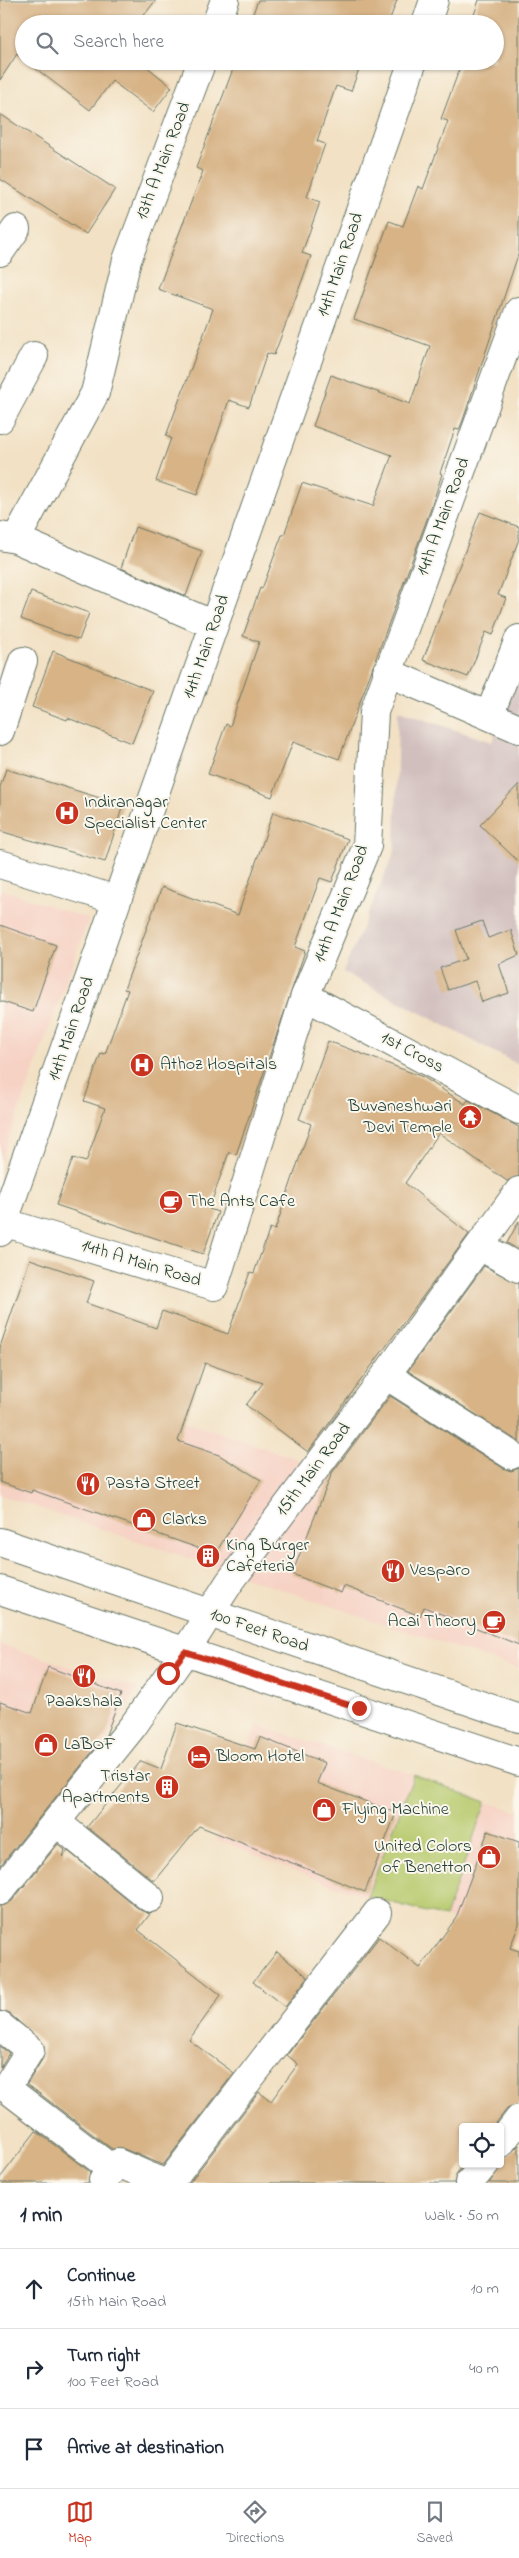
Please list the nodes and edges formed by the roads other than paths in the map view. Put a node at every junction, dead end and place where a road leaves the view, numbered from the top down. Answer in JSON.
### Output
{"nodes":[{"id":1,"x":225,"y":0,"type":"edge"},
{"id":2,"x":434,"y":0,"type":"edge"},
{"id":3,"x":219,"y":15,"type":"edge"},
{"id":4,"x":429,"y":15,"type":"edge"},
{"id":5,"x":199,"y":70,"type":"edge"},
{"id":6,"x":410,"y":70,"type":"edge"},
{"id":7,"x":16,"y":229,"type":"dead end"},
{"id":8,"x":0,"y":252,"type":"edge"},
{"id":9,"x":519,"y":312,"type":"edge"},
{"id":10,"x":34,"y":356,"type":"dead end"},
{"id":11,"x":0,"y":418,"type":"edge"},
{"id":12,"x":8,"y":538,"type":"edge"},
{"id":13,"x":214,"y":625,"type":"junction"},
{"id":14,"x":519,"y":639,"type":"edge"},
{"id":15,"x":23,"y":661,"type":"dead end"},
{"id":16,"x":388,"y":672,"type":"junction"},
{"id":17,"x":490,"y":716,"type":"junction"},
{"id":18,"x":519,"y":729,"type":"edge"},
{"id":19,"x":0,"y":731,"type":"edge"},
{"id":20,"x":0,"y":864,"type":"edge"},
{"id":21,"x":117,"y":900,"type":"junction"},
{"id":22,"x":306,"y":996,"type":"junction"},
{"id":23,"x":519,"y":1110,"type":"edge"},
{"id":24,"x":519,"y":1191,"type":"edge"},
{"id":25,"x":2,"y":1227,"type":"edge"},
{"id":26,"x":480,"y":1246,"type":"junction"},
{"id":27,"x":519,"y":1268,"type":"edge"},
{"id":28,"x":386,"y":1375,"type":"junction"},
{"id":29,"x":511,"y":1454,"type":"dead end"},
{"id":30,"x":0,"y":1542,"type":"edge"},
{"id":31,"x":0,"y":1590,"type":"edge"},
{"id":32,"x":210,"y":1615,"type":"junction"},
{"id":33,"x":185,"y":1652,"type":"junction"},
{"id":34,"x":519,"y":1718,"type":"edge"},
{"id":35,"x":519,"y":1762,"type":"edge"},
{"id":36,"x":56,"y":1822,"type":"junction"},
{"id":37,"x":0,"y":1891,"type":"edge"},
{"id":38,"x":150,"y":1898,"type":"dead end"},
{"id":39,"x":377,"y":1913,"type":"dead end"},
{"id":40,"x":0,"y":2026,"type":"edge"},
{"id":41,"x":519,"y":2119,"type":"edge"},
{"id":42,"x":504,"y":2139,"type":"edge"},
{"id":43,"x":482,"y":2168,"type":"edge"},
{"id":44,"x":106,"y":2176,"type":"edge"},
{"id":45,"x":164,"y":2183,"type":"edge"},
{"id":46,"x":169,"y":2183,"type":"edge"},
{"id":47,"x":469,"y":2183,"type":"edge"}],
"edges":[{"from":1,"to":3,"type":"street"},
{"from":2,"to":4,"type":"street"},
{"from":5,"to":12,"type":"street","name":"13th A Main Road"},
{"from":6,"to":13,"type":"street","name":"14th Main Road"},
{"from":7,"to":8,"type":"street"},
{"from":9,"to":16,"type":"street","name":"14th A Main Road"},
{"from":10,"to":11,"type":"street"},
{"from":12,"to":13,"type":"street"},
{"from":13,"to":21,"type":"street","name":"14th Main Road"},
{"from":14,"to":17,"type":"street"},
{"from":15,"to":19,"type":"street"},
{"from":16,"to":17,"type":"street"},
{"from":16,"to":22,"type":"street","name":"14th A Main Road"},
{"from":17,"to":18,"type":"street"},
{"from":20,"to":21,"type":"street"},
{"from":21,"to":25,"type":"street","name":"14th Main Road"},
{"from":22,"to":23,"type":"street","name":"1st Cross"},
{"from":22,"to":25,"type":"street","name":"14th A Main Road"},
{"from":24,"to":26,"type":"street","name":"15th Main Road"},
{"from":26,"to":27,"type":"street"},
{"from":26,"to":28,"type":"street","name":"15th Main Road"},
{"from":28,"to":29,"type":"street"},
{"from":28,"to":32,"type":"street","name":"15th Main Road"},
{"from":30,"to":32,"type":"street","name":"100 Feet Road"},
{"from":31,"to":33,"type":"street"},
{"from":32,"to":33,"type":"street","name":"15th Main Road"},
{"from":32,"to":34,"type":"street","name":"100 Feet Road"},
{"from":33,"to":35,"type":"street"},
{"from":33,"to":36,"type":"street","name":"15th Main Road"},
{"from":36,"to":37,"type":"street","name":"15th Main Road"},
{"from":36,"to":38,"type":"street"},
{"from":39,"to":46,"type":"street"},
{"from":40,"to":44,"type":"street"},
{"from":41,"to":42,"type":"street"},
{"from":43,"to":47,"type":"street"},
{"from":44,"to":45,"type":"street"}]}
